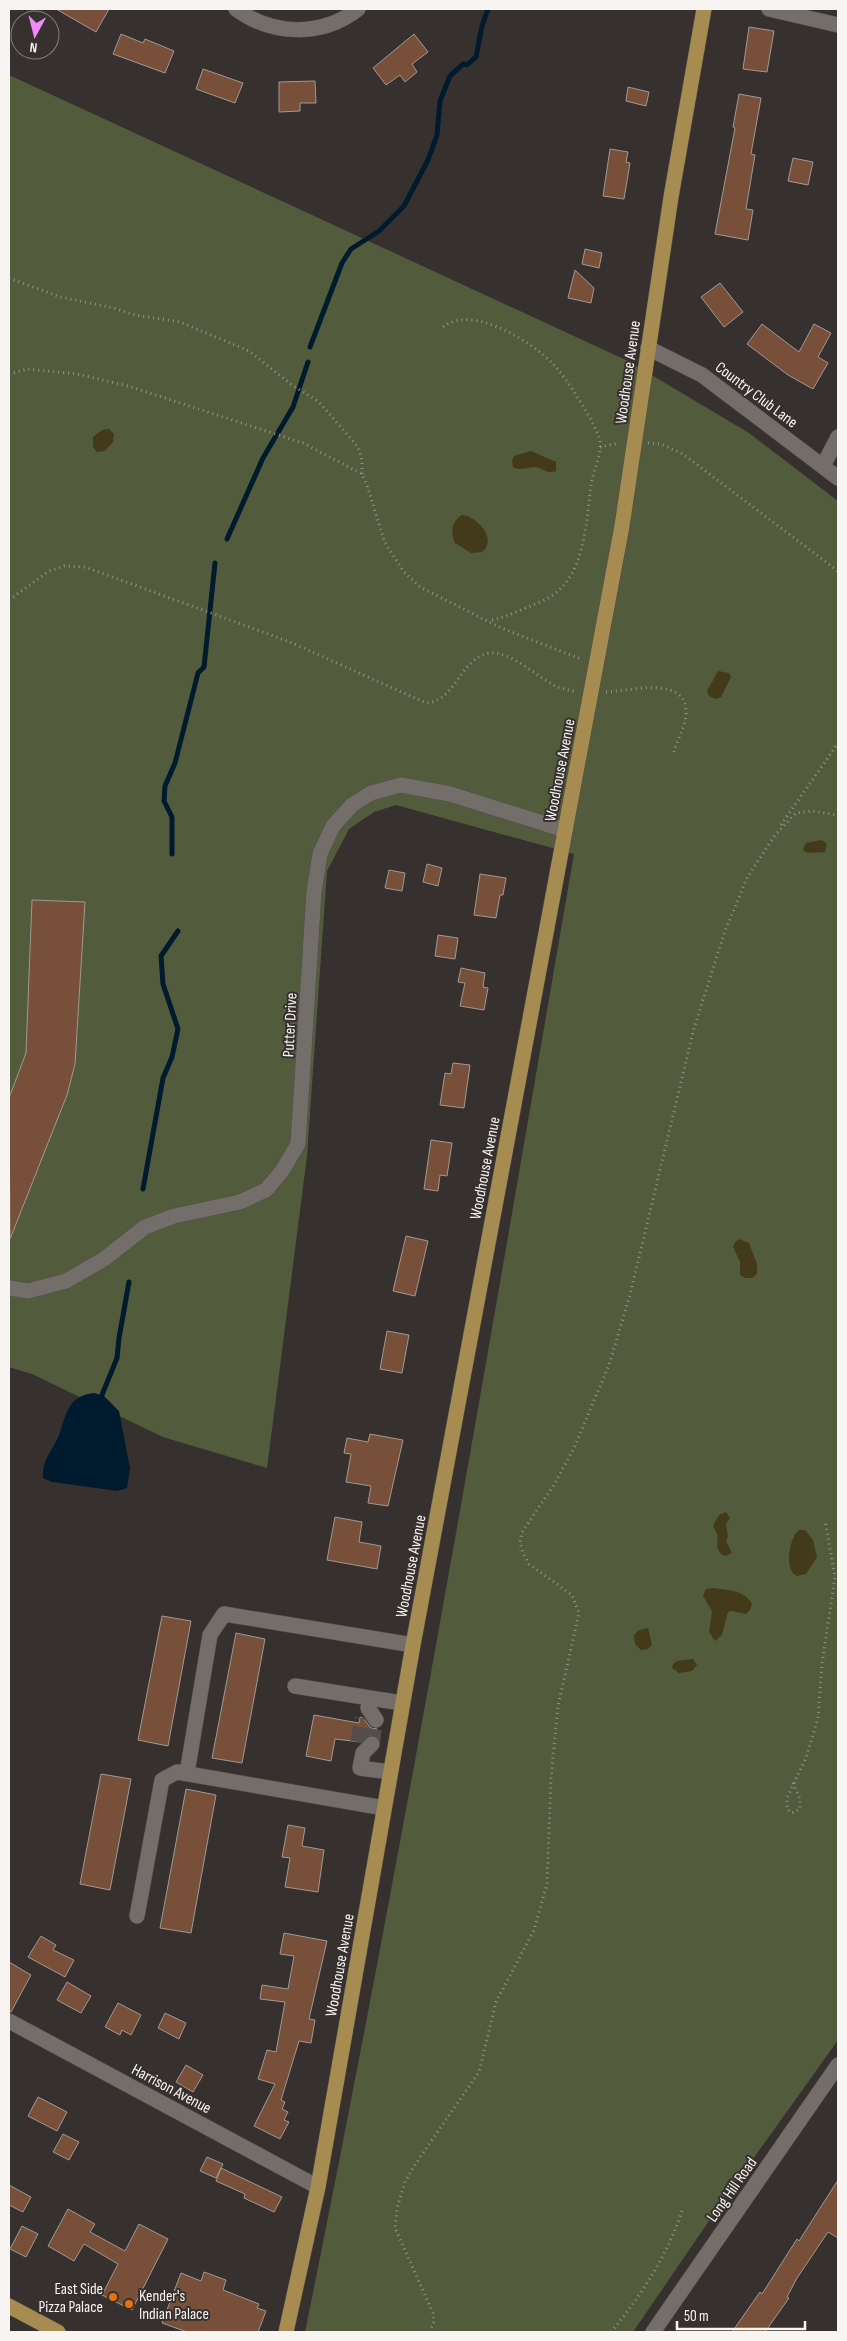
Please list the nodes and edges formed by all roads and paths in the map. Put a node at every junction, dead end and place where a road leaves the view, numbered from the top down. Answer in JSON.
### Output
{"nodes":[{"id":1,"x":236,"y":9,"type":"edge"},
{"id":2,"x":358,"y":9,"type":"edge"},
{"id":3,"x":704,"y":9,"type":"edge"},
{"id":4,"x":769,"y":9,"type":"edge"},
{"id":5,"x":838,"y":25,"type":"edge"},
{"id":6,"x":9,"y":278,"type":"edge"},
{"id":7,"x":443,"y":327,"type":"dead end"},
{"id":8,"x":648,"y":348,"type":"junction"},
{"id":9,"x":9,"y":374,"type":"edge"},
{"id":10,"x":838,"y":437,"type":"edge"},
{"id":11,"x":635,"y":442,"type":"junction"},
{"id":12,"x":600,"y":447,"type":"junction"},
{"id":13,"x":823,"y":466,"type":"junction"},
{"id":14,"x":362,"y":474,"type":"junction"},
{"id":15,"x":838,"y":478,"type":"edge"},
{"id":16,"x":838,"y":570,"type":"edge"},
{"id":17,"x":9,"y":600,"type":"edge"},
{"id":18,"x":487,"y":622,"type":"junction"},
{"id":19,"x":596,"y":664,"type":"junction"},
{"id":20,"x":591,"y":693,"type":"junction"},
{"id":21,"x":838,"y":743,"type":"edge"},
{"id":22,"x":674,"y":752,"type":"dead end"},
{"id":23,"x":838,"y":815,"type":"edge"},
{"id":24,"x":565,"y":830,"type":"junction"},
{"id":25,"x":775,"y":835,"type":"junction"},
{"id":26,"x":9,"y":1288,"type":"edge"},
{"id":27,"x":825,"y":1520,"type":"dead end"},
{"id":28,"x":413,"y":1645,"type":"junction"},
{"id":29,"x":295,"y":1686,"type":"dead end"},
{"id":30,"x":402,"y":1703,"type":"junction"},
{"id":31,"x":364,"y":1746,"type":"tunnel mouth"},
{"id":32,"x":390,"y":1772,"type":"junction"},
{"id":33,"x":187,"y":1773,"type":"junction"},
{"id":34,"x":794,"y":1783,"type":"junction"},
{"id":35,"x":384,"y":1808,"type":"junction"},
{"id":36,"x":137,"y":1916,"type":"dead end"},
{"id":37,"x":9,"y":2021,"type":"edge"},
{"id":38,"x":838,"y":2065,"type":"edge"},
{"id":39,"x":318,"y":2186,"type":"junction"},
{"id":40,"x":683,"y":2208,"type":"dead end"},
{"id":41,"x":9,"y":2306,"type":"edge"},
{"id":42,"x":58,"y":2332,"type":"edge"},
{"id":43,"x":286,"y":2332,"type":"edge"},
{"id":44,"x":429,"y":2332,"type":"edge"},
{"id":45,"x":611,"y":2332,"type":"edge"},
{"id":46,"x":653,"y":2332,"type":"edge"}],
"edges":[{"from":1,"to":2,"type":"street"},
{"from":3,"to":8,"type":"main road","name":"Woodhouse Avenue"},
{"from":4,"to":5,"type":"street"},
{"from":6,"to":14,"type":"path"},
{"from":7,"to":12,"type":"path"},
{"from":8,"to":11,"type":"main road","name":"Woodhouse Avenue"},
{"from":8,"to":13,"type":"street","name":"Country Club Lane"},
{"from":9,"to":14,"type":"path"},
{"from":10,"to":13,"type":"street"},
{"from":11,"to":12,"type":"path"},
{"from":11,"to":16,"type":"path"},
{"from":11,"to":19,"type":"main road","name":"Woodhouse Avenue"},
{"from":12,"to":18,"type":"path"},
{"from":13,"to":15,"type":"street","name":"Country Club Lane"},
{"from":14,"to":18,"type":"path"},
{"from":17,"to":20,"type":"path"},
{"from":18,"to":19,"type":"path"},
{"from":19,"to":20,"type":"main road","name":"Woodhouse Avenue"},
{"from":20,"to":22,"type":"path"},
{"from":20,"to":24,"type":"main road","name":"Woodhouse Avenue"},
{"from":21,"to":25,"type":"path"},
{"from":23,"to":25,"type":"path"},
{"from":24,"to":26,"type":"street","name":"Putter Drive"},
{"from":24,"to":28,"type":"main road","name":"Woodhouse Avenue"},
{"from":25,"to":44,"type":"path"},
{"from":27,"to":34,"type":"path"},
{"from":28,"to":30,"type":"main road","name":"Woodhouse Avenue"},
{"from":28,"to":33,"type":"street"},
{"from":29,"to":30,"type":"street"},
{"from":30,"to":32,"type":"main road","name":"Woodhouse Avenue"},
{"from":31,"to":32,"type":"street"},
{"from":32,"to":35,"type":"main road","name":"Woodhouse Avenue"},
{"from":33,"to":35,"type":"street"},
{"from":33,"to":36,"type":"street"},
{"from":34,"to":34,"type":"path"},
{"from":35,"to":39,"type":"main road","name":"Woodhouse Avenue"},
{"from":37,"to":39,"type":"street","name":"Harrison Avenue"},
{"from":38,"to":46,"type":"street","name":"Long Hill Road"},
{"from":39,"to":43,"type":"main road","name":"Woodhouse Avenue"},
{"from":40,"to":45,"type":"path"},
{"from":41,"to":42,"type":"main road"}]}
